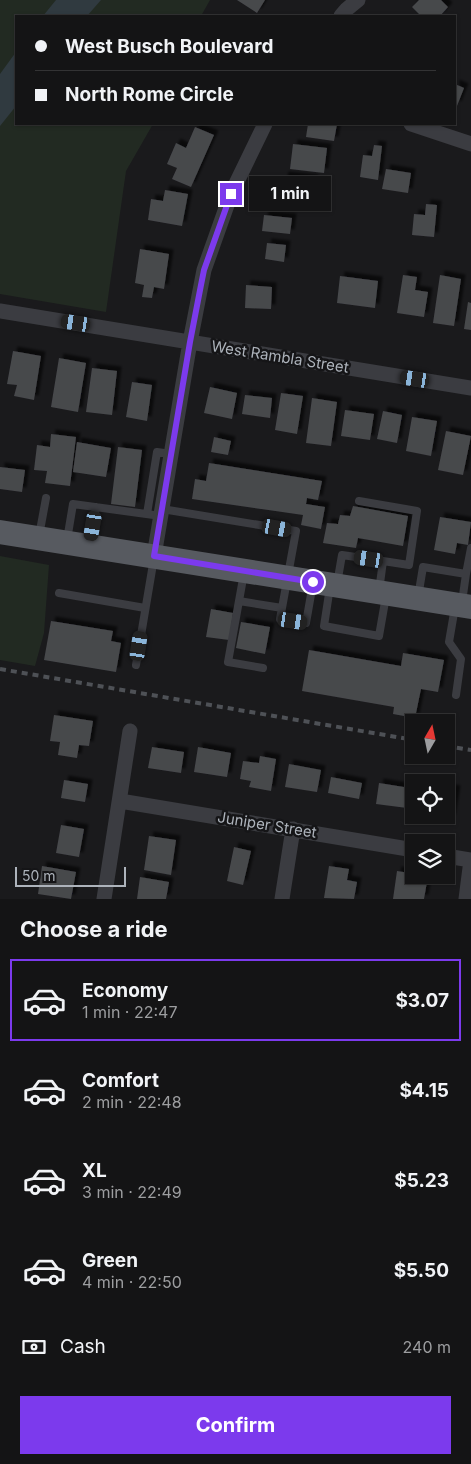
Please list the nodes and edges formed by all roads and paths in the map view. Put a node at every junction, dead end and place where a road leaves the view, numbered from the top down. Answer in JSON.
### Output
{"nodes":[{"id":1,"x":358,"y":0,"type":"edge"},
{"id":2,"x":342,"y":15,"type":"edge"},
{"id":3,"x":265,"y":125,"type":"edge"},
{"id":4,"x":414,"y":125,"type":"edge"},
{"id":5,"x":471,"y":144,"type":"edge"},
{"id":6,"x":0,"y":311,"type":"edge"},
{"id":7,"x":190,"y":342,"type":"junction"},
{"id":8,"x":471,"y":388,"type":"edge"},
{"id":9,"x":46,"y":498,"type":"dead end"},
{"id":10,"x":358,"y":501,"type":"dead end"},
{"id":11,"x":96,"y":507,"type":"junction"},
{"id":12,"x":157,"y":513,"type":"junction"},
{"id":13,"x":0,"y":532,"type":"edge"},
{"id":14,"x":38,"y":538,"type":"junction"},
{"id":15,"x":66,"y":542,"type":"junction"},
{"id":16,"x":89,"y":546,"type":"junction"},
{"id":17,"x":471,"y":548,"type":"edge"},
{"id":18,"x":154,"y":556,"type":"junction"},
{"id":19,"x":383,"y":561,"type":"junction"},
{"id":20,"x":245,"y":571,"type":"junction"},
{"id":21,"x":466,"y":574,"type":"junction"},
{"id":22,"x":288,"y":578,"type":"junction"},
{"id":23,"x":326,"y":584,"type":"junction"},
{"id":24,"x":59,"y":593,"type":"dead end"},
{"id":25,"x":382,"y":593,"type":"junction"},
{"id":26,"x":417,"y":599,"type":"junction"},
{"id":27,"x":239,"y":601,"type":"junction"},
{"id":28,"x":463,"y":606,"type":"edge"},
{"id":29,"x":145,"y":608,"type":"junction"},
{"id":30,"x":282,"y":608,"type":"junction"},
{"id":31,"x":315,"y":624,"type":"junction"},
{"id":32,"x":136,"y":665,"type":"dead end"},
{"id":33,"x":263,"y":668,"type":"dead end"},
{"id":34,"x":456,"y":695,"type":"dead end"},
{"id":35,"x":130,"y":731,"type":"dead end"},
{"id":36,"x":120,"y":801,"type":"junction"},
{"id":37,"x":293,"y":829,"type":"junction"},
{"id":38,"x":405,"y":848,"type":"edge"},
{"id":39,"x":455,"y":857,"type":"edge"},
{"id":40,"x":471,"y":860,"type":"edge"},
{"id":41,"x":104,"y":899,"type":"edge"},
{"id":42,"x":282,"y":899,"type":"edge"},
{"id":43,"x":466,"y":899,"type":"edge"}],
"edges":[{"from":1,"to":2,"type":"street"},
{"from":3,"to":7,"type":"street"},
{"from":4,"to":5,"type":"street"},
{"from":6,"to":7,"type":"street","name":"West Rambla Street"},
{"from":7,"to":8,"type":"street","name":"West Rambla Street"},
{"from":7,"to":12,"type":"street"},
{"from":9,"to":14,"type":"lane"},
{"from":10,"to":19,"type":"lane"},
{"from":11,"to":12,"type":"lane"},
{"from":11,"to":15,"type":"lane"},
{"from":11,"to":16,"type":"lane"},
{"from":12,"to":18,"type":"street"},
{"from":12,"to":22,"type":"lane"},
{"from":13,"to":14,"type":"main road"},
{"from":14,"to":15,"type":"main road"},
{"from":15,"to":16,"type":"main road"},
{"from":16,"to":18,"type":"main road"},
{"from":17,"to":21,"type":"lane"},
{"from":18,"to":20,"type":"main road"},
{"from":18,"to":29,"type":"lane"},
{"from":19,"to":23,"type":"lane"},
{"from":19,"to":25,"type":"lane"},
{"from":20,"to":22,"type":"main road"},
{"from":20,"to":27,"type":"lane"},
{"from":21,"to":26,"type":"lane"},
{"from":21,"to":28,"type":"lane"},
{"from":22,"to":23,"type":"main road"},
{"from":22,"to":30,"type":"lane"},
{"from":23,"to":25,"type":"main road"},
{"from":23,"to":31,"type":"lane"},
{"from":23,"to":31,"type":"lane"},
{"from":24,"to":29,"type":"lane"},
{"from":25,"to":26,"type":"main road"},
{"from":25,"to":31,"type":"lane"},
{"from":26,"to":28,"type":"main road"},
{"from":27,"to":30,"type":"lane"},
{"from":27,"to":33,"type":"lane"},
{"from":28,"to":34,"type":"lane"},
{"from":29,"to":32,"type":"lane"},
{"from":30,"to":31,"type":"lane"},
{"from":35,"to":36,"type":"street"},
{"from":36,"to":37,"type":"street","name":"Juniper Street"},
{"from":36,"to":41,"type":"street"},
{"from":37,"to":38,"type":"street","name":"Juniper Street"},
{"from":37,"to":42,"type":"street"},
{"from":39,"to":40,"type":"street"},
{"from":40,"to":43,"type":"street"}]}
